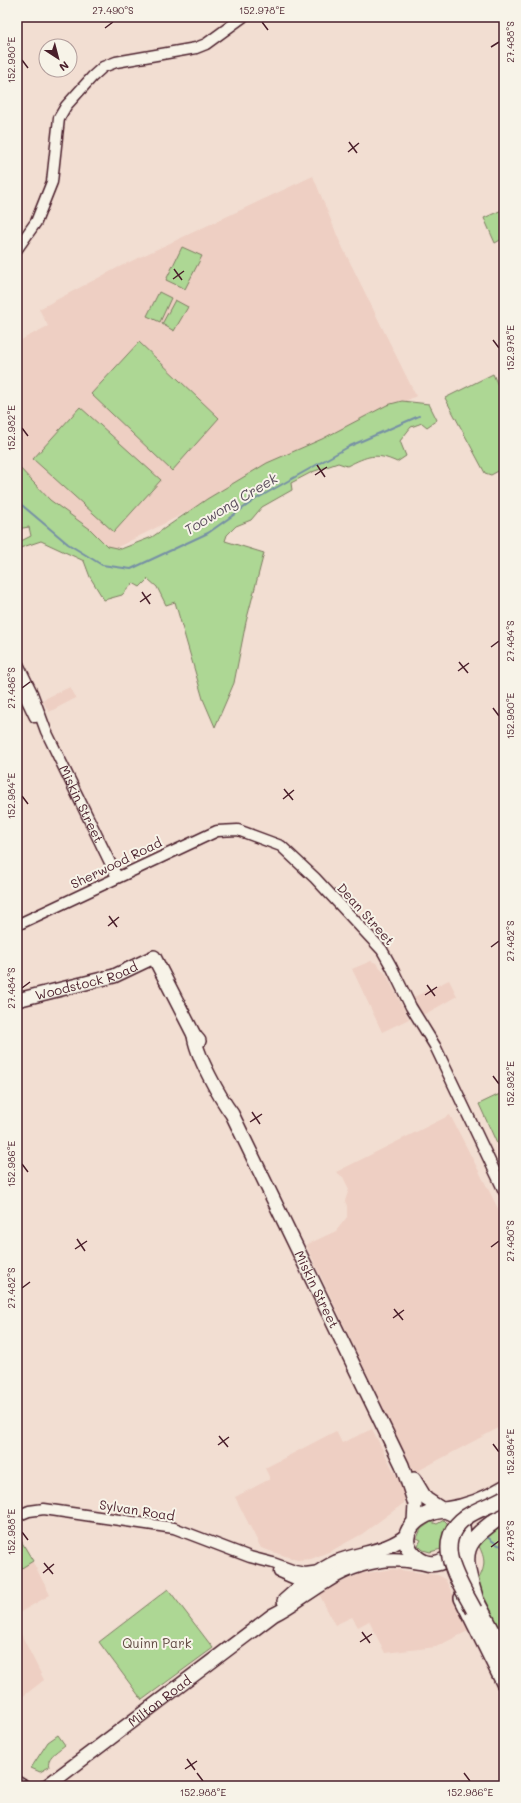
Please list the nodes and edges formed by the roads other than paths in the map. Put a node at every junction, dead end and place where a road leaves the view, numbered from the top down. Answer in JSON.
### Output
{"nodes":[{"id":1,"x":243,"y":17,"type":"edge"},
{"id":2,"x":36,"y":222,"type":"junction"},
{"id":3,"x":17,"y":249,"type":"edge"},
{"id":4,"x":17,"y":257,"type":"edge"},
{"id":5,"x":17,"y":662,"type":"edge"},
{"id":6,"x":17,"y":680,"type":"edge"},
{"id":7,"x":46,"y":732,"type":"junction"},
{"id":8,"x":228,"y":829,"type":"joint"},
{"id":9,"x":117,"y":877,"type":"junction"},
{"id":10,"x":17,"y":925,"type":"edge"},
{"id":11,"x":154,"y":957,"type":"joint"},
{"id":12,"x":17,"y":1000,"type":"edge"},
{"id":13,"x":504,"y":1191,"type":"edge"},
{"id":14,"x":402,"y":1465,"type":"junction"},
{"id":15,"x":504,"y":1488,"type":"edge"},
{"id":16,"x":504,"y":1498,"type":"edge"},
{"id":17,"x":504,"y":1507,"type":"edge"},
{"id":18,"x":444,"y":1510,"type":"junction"},
{"id":19,"x":504,"y":1514,"type":"edge"},
{"id":20,"x":17,"y":1516,"type":"edge"},
{"id":21,"x":411,"y":1528,"type":"junction"},
{"id":22,"x":460,"y":1542,"type":"junction"},
{"id":23,"x":250,"y":1557,"type":"junction"},
{"id":24,"x":432,"y":1563,"type":"junction"},
{"id":25,"x":320,"y":1571,"type":"junction"},
{"id":26,"x":310,"y":1585,"type":"junction"},
{"id":27,"x":474,"y":1604,"type":"junction"},
{"id":28,"x":504,"y":1653,"type":"edge"},
{"id":29,"x":504,"y":1668,"type":"edge"},
{"id":30,"x":504,"y":1683,"type":"edge"},
{"id":31,"x":17,"y":1783,"type":"edge"},
{"id":32,"x":22,"y":1786,"type":"edge"},
{"id":33,"x":46,"y":1786,"type":"edge"}],
"edges":[{"from":1,"to":2,"type":"street"},
{"from":2,"to":3,"type":"street"},
{"from":2,"to":4,"type":"street"},
{"from":5,"to":7,"type":"street","name":"Miskin Street"},
{"from":6,"to":7,"type":"street","name":"Miskin Street"},
{"from":7,"to":9,"type":"street","name":"Miskin Street"},
{"from":8,"to":9,"type":"street","name":"Sherwood Road"},
{"from":8,"to":13,"type":"street","name":"Dean Street"},
{"from":9,"to":10,"type":"street","name":"Sherwood Road"},
{"from":11,"to":12,"type":"main road","name":"Woodstock Road"},
{"from":11,"to":14,"type":"main road","name":"Miskin Street"},
{"from":14,"to":18,"type":"main road","name":"Miskin Street"},
{"from":14,"to":21,"type":"main road","name":"Miskin Street"},
{"from":15,"to":18,"type":"highway"},
{"from":16,"to":27,"type":"highway","bridge":true},
{"from":17,"to":22,"type":"highway"},
{"from":18,"to":21,"type":"highway"},
{"from":18,"to":22,"type":"highway"},
{"from":19,"to":27,"type":"highway"},
{"from":20,"to":23,"type":"street","name":"Sylvan Road"},
{"from":21,"to":24,"type":"highway"},
{"from":21,"to":25,"type":"main road","name":"Milton Road"},
{"from":22,"to":24,"type":"highway"},
{"from":22,"to":27,"type":"highway"},
{"from":23,"to":25,"type":"street","name":"Sylvan Road"},
{"from":23,"to":26,"type":"street","name":"Sylvan Road"},
{"from":24,"to":26,"type":"main road","name":"Milton Road"},
{"from":24,"to":30,"type":"highway"},
{"from":25,"to":26,"type":"main road","name":"Milton Road"},
{"from":26,"to":33,"type":"main road","name":"Milton Road"},
{"from":27,"to":28,"type":"highway"},
{"from":27,"to":29,"type":"highway"},
{"from":31,"to":32,"type":"main road"}]}
